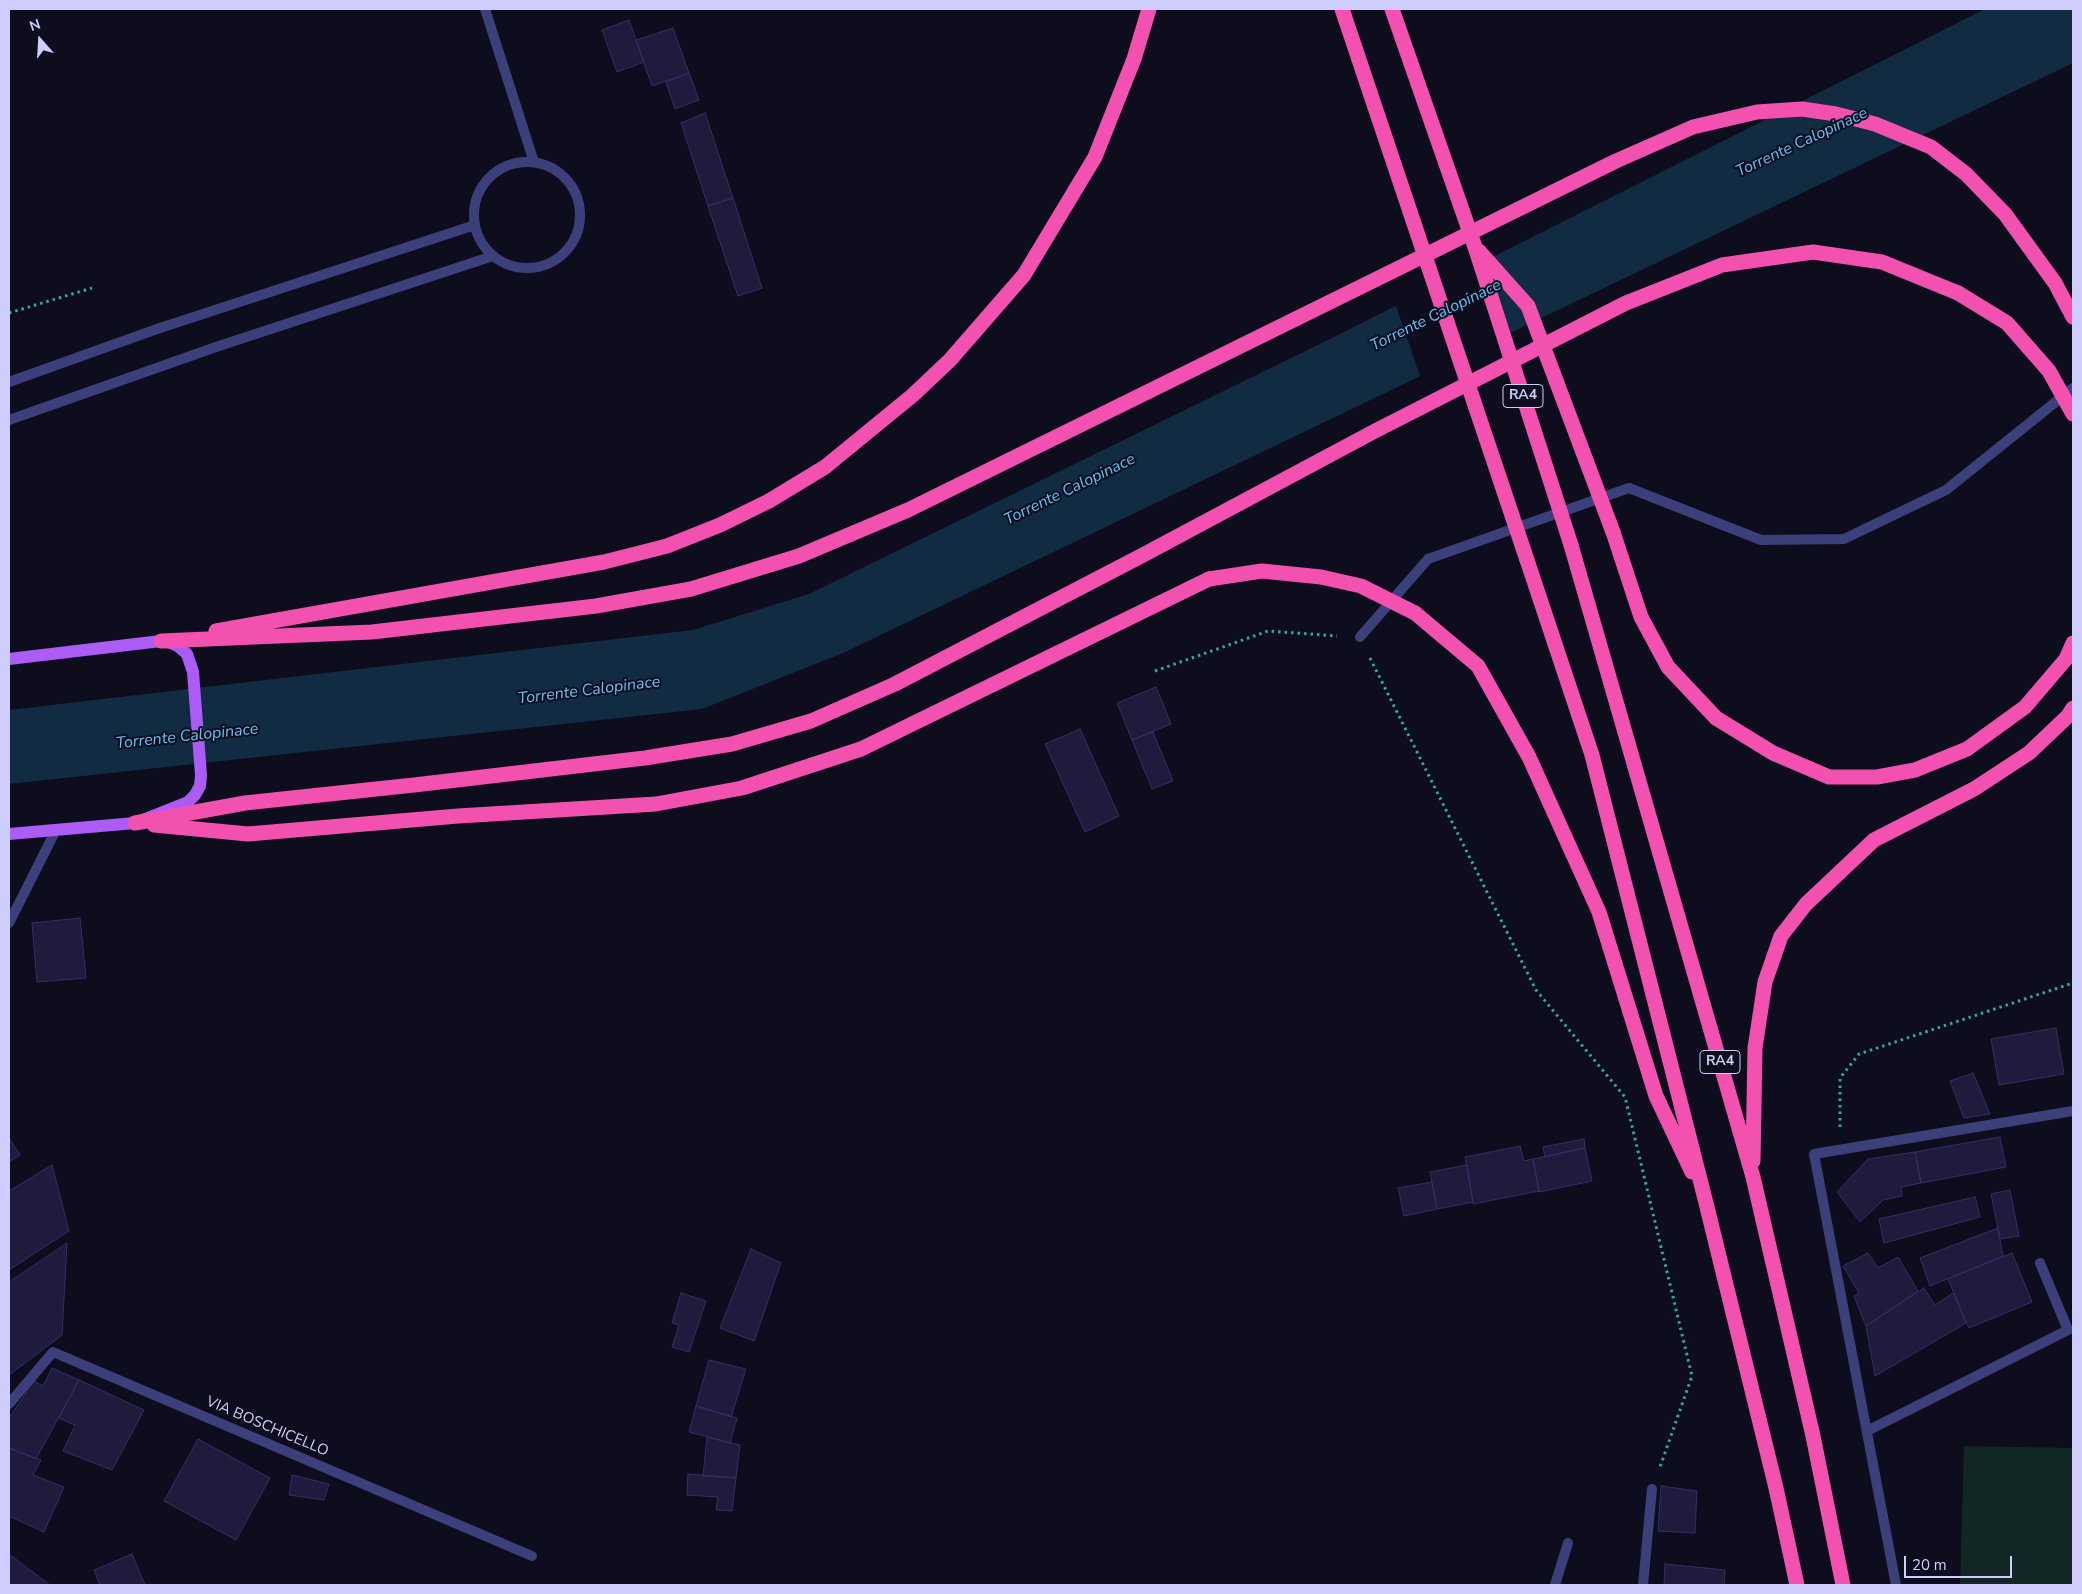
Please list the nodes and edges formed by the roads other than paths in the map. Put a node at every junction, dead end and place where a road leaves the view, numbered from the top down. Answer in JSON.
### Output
{"nodes":[{"id":1,"x":485,"y":9,"type":"edge"},
{"id":2,"x":1149,"y":9,"type":"edge"},
{"id":3,"x":1342,"y":9,"type":"edge"},
{"id":4,"x":1392,"y":9,"type":"edge"},
{"id":5,"x":534,"y":162,"type":"junction"},
{"id":6,"x":475,"y":225,"type":"junction"},
{"id":7,"x":1475,"y":247,"type":"junction"},
{"id":8,"x":493,"y":256,"type":"junction"},
{"id":9,"x":2073,"y":317,"type":"edge"},
{"id":10,"x":9,"y":382,"type":"edge"},
{"id":11,"x":2073,"y":388,"type":"edge"},
{"id":12,"x":2073,"y":414,"type":"edge"},
{"id":13,"x":9,"y":420,"type":"edge"},
{"id":14,"x":1360,"y":637,"type":"road end"},
{"id":15,"x":161,"y":641,"type":"junction"},
{"id":16,"x":2073,"y":643,"type":"edge"},
{"id":17,"x":9,"y":659,"type":"edge"},
{"id":18,"x":2073,"y":708,"type":"edge"},
{"id":19,"x":135,"y":823,"type":"junction"},
{"id":20,"x":56,"y":830,"type":"junction"},
{"id":21,"x":9,"y":834,"type":"edge"},
{"id":22,"x":9,"y":923,"type":"edge"},
{"id":23,"x":2073,"y":1111,"type":"edge"},
{"id":24,"x":1753,"y":1177,"type":"junction"},
{"id":25,"x":1706,"y":1203,"type":"junction"},
{"id":26,"x":2040,"y":1263,"type":"dead end"},
{"id":27,"x":9,"y":1404,"type":"edge"},
{"id":28,"x":1867,"y":1432,"type":"junction"},
{"id":29,"x":1652,"y":1489,"type":"road end"},
{"id":30,"x":1568,"y":1543,"type":"dead end"},
{"id":31,"x":532,"y":1556,"type":"dead end"},
{"id":32,"x":1555,"y":1585,"type":"edge"},
{"id":33,"x":1643,"y":1585,"type":"edge"},
{"id":34,"x":1797,"y":1585,"type":"edge"},
{"id":35,"x":1843,"y":1585,"type":"edge"},
{"id":36,"x":1896,"y":1585,"type":"edge"}],
"edges":[{"from":1,"to":5,"type":"street"},
{"from":2,"to":15,"type":"highway"},
{"from":3,"to":25,"type":"highway","bridge":true},
{"from":4,"to":7,"type":"highway","number":"RA4","bridge":true},
{"from":5,"to":6,"type":"street"},
{"from":5,"to":8,"type":"street"},
{"from":6,"to":8,"type":"street"},
{"from":6,"to":10,"type":"street"},
{"from":7,"to":16,"type":"highway","bridge":true},
{"from":7,"to":24,"type":"highway","number":"RA4","bridge":true},
{"from":8,"to":13,"type":"street"},
{"from":9,"to":15,"type":"highway"},
{"from":11,"to":14,"type":"street"},
{"from":12,"to":19,"type":"highway","bridge":true},
{"from":15,"to":17,"type":"main road"},
{"from":15,"to":19,"type":"main road"},
{"from":18,"to":24,"type":"highway"},
{"from":19,"to":20,"type":"main road"},
{"from":19,"to":25,"type":"highway","bridge":true},
{"from":20,"to":21,"type":"main road"},
{"from":20,"to":22,"type":"street"},
{"from":23,"to":28,"type":"street"},
{"from":24,"to":35,"type":"highway","number":"RA4"},
{"from":25,"to":34,"type":"highway"},
{"from":26,"to":28,"type":"street"},
{"from":27,"to":31,"type":"street","name":"VIA BOSCHICELLO"},
{"from":28,"to":36,"type":"street"},
{"from":29,"to":33,"type":"street"},
{"from":30,"to":32,"type":"street"}]}
